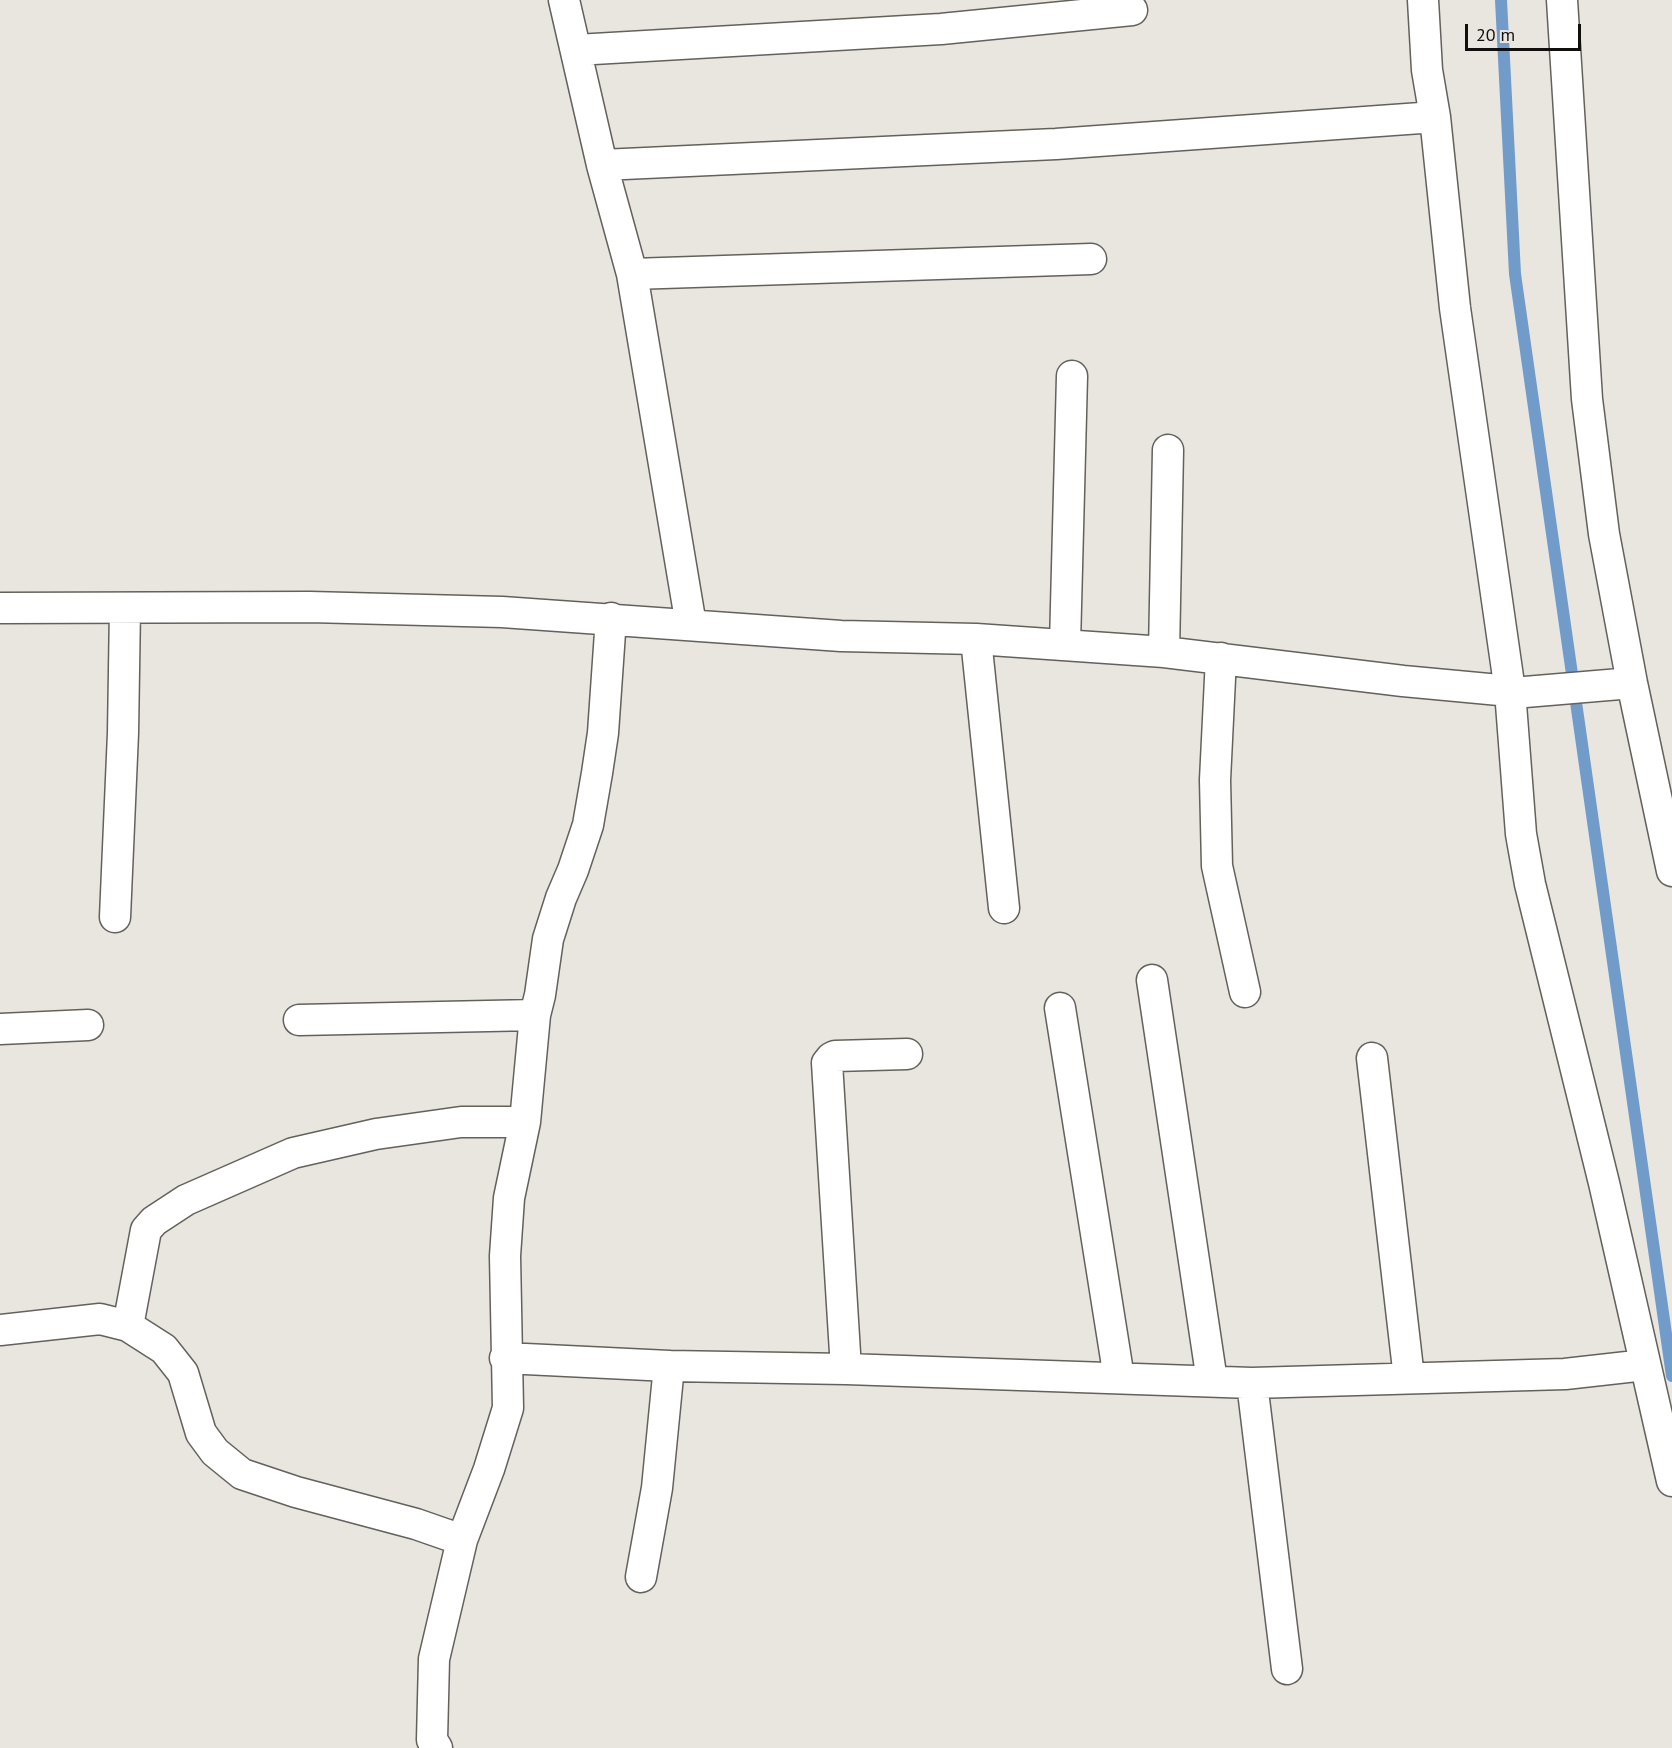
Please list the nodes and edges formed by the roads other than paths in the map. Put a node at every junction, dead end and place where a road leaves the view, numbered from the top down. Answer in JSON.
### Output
{"nodes":[{"id":1,"x":564,"y":0,"type":"edge"},
{"id":2,"x":1423,"y":0,"type":"edge"},
{"id":3,"x":1562,"y":0,"type":"edge"},
{"id":4,"x":1132,"y":10,"type":"dead end"},
{"id":5,"x":576,"y":50,"type":"junction"},
{"id":6,"x":1435,"y":117,"type":"junction"},
{"id":7,"x":602,"y":165,"type":"junction"},
{"id":8,"x":1091,"y":259,"type":"dead end"},
{"id":9,"x":632,"y":274,"type":"junction"},
{"id":10,"x":1072,"y":376,"type":"dead end"},
{"id":11,"x":1168,"y":450,"type":"dead end"},
{"id":12,"x":0,"y":608,"type":"edge"},
{"id":13,"x":125,"y":608,"type":"junction"},
{"id":14,"x":611,"y":618,"type":"junction"},
{"id":15,"x":691,"y":625,"type":"junction"},
{"id":16,"x":976,"y":639,"type":"junction"},
{"id":17,"x":1065,"y":644,"type":"junction"},
{"id":18,"x":1164,"y":652,"type":"junction"},
{"id":19,"x":1221,"y":658,"type":"junction"},
{"id":20,"x":1621,"y":683,"type":"junction"},
{"id":21,"x":1517,"y":691,"type":"junction"},
{"id":22,"x":1672,"y":871,"type":"edge"},
{"id":23,"x":1004,"y":908,"type":"dead end"},
{"id":24,"x":115,"y":917,"type":"dead end"},
{"id":25,"x":1152,"y":980,"type":"dead end"},
{"id":26,"x":1245,"y":992,"type":"dead end"},
{"id":27,"x":1060,"y":1008,"type":"dead end"},
{"id":28,"x":535,"y":1015,"type":"junction"},
{"id":29,"x":299,"y":1020,"type":"dead end"},
{"id":30,"x":88,"y":1025,"type":"dead end"},
{"id":31,"x":0,"y":1029,"type":"edge"},
{"id":32,"x":907,"y":1054,"type":"dead end"},
{"id":33,"x":1372,"y":1058,"type":"dead end"},
{"id":34,"x":525,"y":1122,"type":"junction"},
{"id":35,"x":128,"y":1326,"type":"junction"},
{"id":36,"x":0,"y":1330,"type":"edge"},
{"id":37,"x":506,"y":1358,"type":"junction"},
{"id":38,"x":1645,"y":1365,"type":"junction"},
{"id":39,"x":669,"y":1366,"type":"junction"},
{"id":40,"x":846,"y":1369,"type":"junction"},
{"id":41,"x":1119,"y":1378,"type":"junction"},
{"id":42,"x":1409,"y":1378,"type":"junction"},
{"id":43,"x":1212,"y":1382,"type":"junction"},
{"id":44,"x":1252,"y":1383,"type":"junction"},
{"id":45,"x":1672,"y":1481,"type":"edge"},
{"id":46,"x":462,"y":1540,"type":"junction"},
{"id":47,"x":641,"y":1577,"type":"dead end"},
{"id":48,"x":1287,"y":1670,"type":"dead end"},
{"id":49,"x":437,"y":1748,"type":"edge"}],
"edges":[{"from":1,"to":5,"type":"street"},
{"from":2,"to":6,"type":"street"},
{"from":3,"to":20,"type":"street"},
{"from":4,"to":5,"type":"street"},
{"from":5,"to":7,"type":"street"},
{"from":6,"to":7,"type":"street"},
{"from":6,"to":21,"type":"street"},
{"from":7,"to":9,"type":"street"},
{"from":8,"to":9,"type":"street"},
{"from":9,"to":15,"type":"street"},
{"from":10,"to":17,"type":"street"},
{"from":11,"to":18,"type":"street"},
{"from":12,"to":13,"type":"street"},
{"from":13,"to":14,"type":"street"},
{"from":13,"to":24,"type":"street"},
{"from":14,"to":15,"type":"street"},
{"from":14,"to":28,"type":"street"},
{"from":15,"to":16,"type":"street"},
{"from":16,"to":17,"type":"street"},
{"from":16,"to":23,"type":"street"},
{"from":17,"to":18,"type":"street"},
{"from":18,"to":19,"type":"street"},
{"from":19,"to":21,"type":"street"},
{"from":19,"to":26,"type":"street"},
{"from":20,"to":21,"type":"street"},
{"from":20,"to":22,"type":"street"},
{"from":21,"to":38,"type":"street"},
{"from":25,"to":43,"type":"street"},
{"from":27,"to":41,"type":"street"},
{"from":28,"to":29,"type":"street"},
{"from":28,"to":34,"type":"street"},
{"from":30,"to":31,"type":"street"},
{"from":32,"to":40,"type":"street"},
{"from":33,"to":42,"type":"street"},
{"from":34,"to":35,"type":"street"},
{"from":34,"to":37,"type":"street"},
{"from":35,"to":36,"type":"street"},
{"from":35,"to":46,"type":"street"},
{"from":37,"to":39,"type":"street"},
{"from":37,"to":46,"type":"street"},
{"from":38,"to":42,"type":"street"},
{"from":38,"to":45,"type":"street"},
{"from":39,"to":40,"type":"street"},
{"from":39,"to":47,"type":"street"},
{"from":40,"to":41,"type":"street"},
{"from":41,"to":43,"type":"street"},
{"from":42,"to":44,"type":"street"},
{"from":43,"to":44,"type":"street"},
{"from":44,"to":48,"type":"street"},
{"from":46,"to":49,"type":"street"}]}
